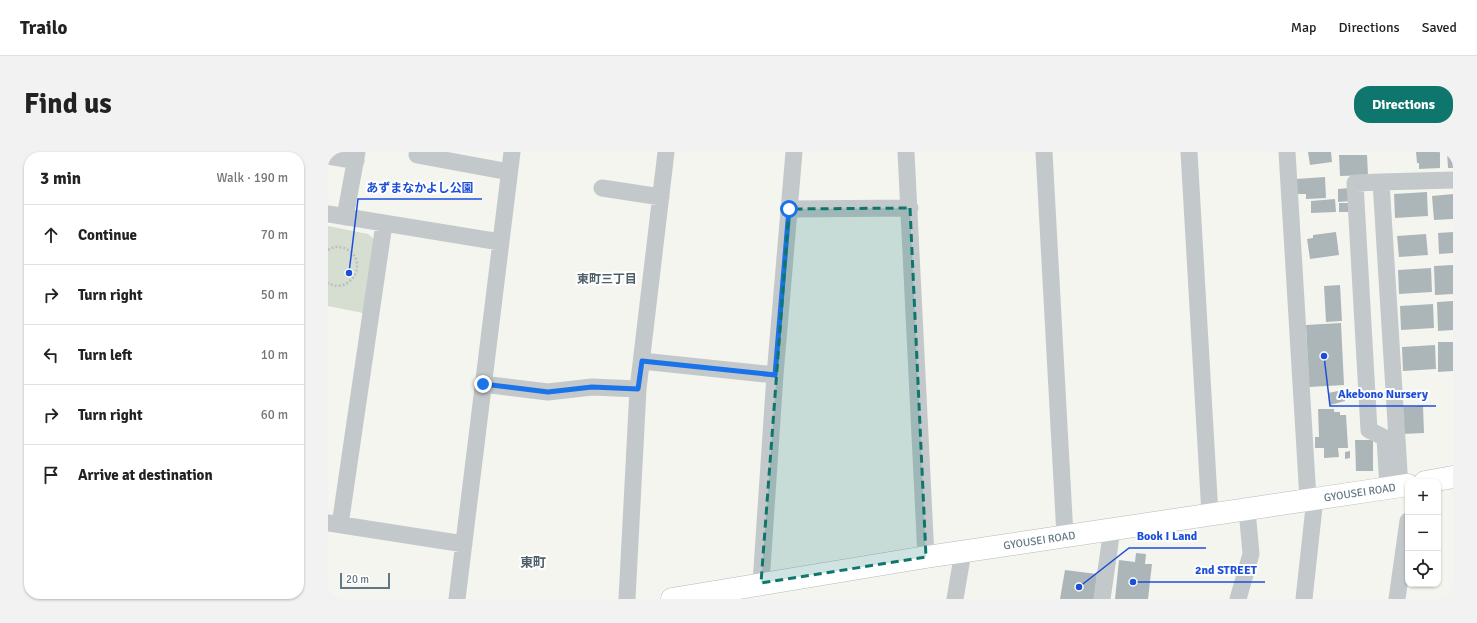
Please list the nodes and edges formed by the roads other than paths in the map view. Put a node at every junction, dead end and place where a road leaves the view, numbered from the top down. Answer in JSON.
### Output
{"nodes":[{"id":1,"x":512,"y":152,"type":"edge"},
{"id":2,"x":666,"y":152,"type":"edge"},
{"id":3,"x":794,"y":152,"type":"edge"},
{"id":4,"x":906,"y":152,"type":"edge"},
{"id":5,"x":1044,"y":152,"type":"edge"},
{"id":6,"x":1189,"y":152,"type":"edge"},
{"id":7,"x":1287,"y":152,"type":"edge"},
{"id":8,"x":417,"y":155,"type":"dead end"},
{"id":9,"x":328,"y":156,"type":"edge"},
{"id":10,"x":357,"y":157,"type":"edge"},
{"id":11,"x":509,"y":172,"type":"junction"},
{"id":12,"x":1453,"y":180,"type":"edge"},
{"id":13,"x":1382,"y":182,"type":"junction"},
{"id":14,"x":602,"y":188,"type":"dead end"},
{"id":15,"x":661,"y":198,"type":"junction"},
{"id":16,"x":910,"y":208,"type":"junction"},
{"id":17,"x":789,"y":209,"type":"junction"},
{"id":18,"x":328,"y":214,"type":"edge"},
{"id":19,"x":345,"y":217,"type":"junction"},
{"id":20,"x":384,"y":224,"type":"junction"},
{"id":21,"x":500,"y":242,"type":"junction"},
{"id":22,"x":642,"y":361,"type":"junction"},
{"id":23,"x":775,"y":375,"type":"junction"},
{"id":24,"x":483,"y":384,"type":"junction"},
{"id":25,"x":638,"y":389,"type":"junction"},
{"id":26,"x":1453,"y":477,"type":"edge"},
{"id":27,"x":1441,"y":479,"type":"edge"},
{"id":28,"x":1398,"y":487,"type":"edge"},
{"id":29,"x":1311,"y":499,"type":"junction"},
{"id":30,"x":1247,"y":510,"type":"junction"},
{"id":31,"x":1210,"y":515,"type":"junction"},
{"id":32,"x":334,"y":524,"type":"edge"},
{"id":33,"x":1112,"y":529,"type":"junction"},
{"id":34,"x":1065,"y":536,"type":"junction"},
{"id":35,"x":1405,"y":542,"type":"edge"},
{"id":36,"x":464,"y":544,"type":"junction"},
{"id":37,"x":963,"y":552,"type":"junction"},
{"id":38,"x":926,"y":557,"type":"junction"},
{"id":39,"x":761,"y":583,"type":"junction"},
{"id":40,"x":684,"y":598,"type":"edge"},
{"id":41,"x":457,"y":599,"type":"edge"},
{"id":42,"x":627,"y":599,"type":"edge"},
{"id":43,"x":956,"y":599,"type":"edge"},
{"id":44,"x":1102,"y":599,"type":"edge"},
{"id":45,"x":1238,"y":599,"type":"edge"},
{"id":46,"x":1304,"y":599,"type":"edge"},
{"id":47,"x":1397,"y":599,"type":"edge"}],
"edges":[{"from":1,"to":11,"type":"street"},
{"from":2,"to":15,"type":"street"},
{"from":3,"to":17,"type":"street"},
{"from":4,"to":16,"type":"street"},
{"from":5,"to":34,"type":"street"},
{"from":6,"to":31,"type":"street"},
{"from":7,"to":29,"type":"street"},
{"from":8,"to":11,"type":"street"},
{"from":9,"to":10,"type":"street"},
{"from":10,"to":19,"type":"street"},
{"from":11,"to":21,"type":"street"},
{"from":12,"to":13,"type":"street"},
{"from":13,"to":28,"type":"street"},
{"from":13,"to":28,"type":"street"},
{"from":14,"to":15,"type":"street"},
{"from":15,"to":22,"type":"street"},
{"from":16,"to":17,"type":"street"},
{"from":16,"to":38,"type":"street"},
{"from":17,"to":23,"type":"street"},
{"from":18,"to":19,"type":"street"},
{"from":19,"to":20,"type":"street"},
{"from":20,"to":21,"type":"street"},
{"from":20,"to":32,"type":"street"},
{"from":21,"to":24,"type":"street"},
{"from":22,"to":23,"type":"street"},
{"from":22,"to":25,"type":"street"},
{"from":23,"to":39,"type":"street"},
{"from":24,"to":25,"type":"street"},
{"from":24,"to":36,"type":"street"},
{"from":25,"to":42,"type":"street"},
{"from":26,"to":27,"type":"highway"},
{"from":28,"to":29,"type":"highway","name":"GYOUSEI ROAD"},
{"from":29,"to":30,"type":"highway","name":"GYOUSEI ROAD"},
{"from":29,"to":46,"type":"street"},
{"from":30,"to":31,"type":"highway","name":"GYOUSEI ROAD"},
{"from":30,"to":45,"type":"street"},
{"from":31,"to":33,"type":"highway","name":"GYOUSEI ROAD"},
{"from":32,"to":36,"type":"street"},
{"from":33,"to":34,"type":"highway","name":"GYOUSEI ROAD"},
{"from":33,"to":44,"type":"street"},
{"from":34,"to":37,"type":"highway","name":"GYOUSEI ROAD"},
{"from":35,"to":47,"type":"street"},
{"from":36,"to":41,"type":"street"},
{"from":37,"to":38,"type":"highway","name":"GYOUSEI ROAD"},
{"from":37,"to":43,"type":"street"},
{"from":38,"to":39,"type":"highway","name":"GYOUSEI ROAD"},
{"from":39,"to":40,"type":"highway","name":"GYOUSEI ROAD"}]}
